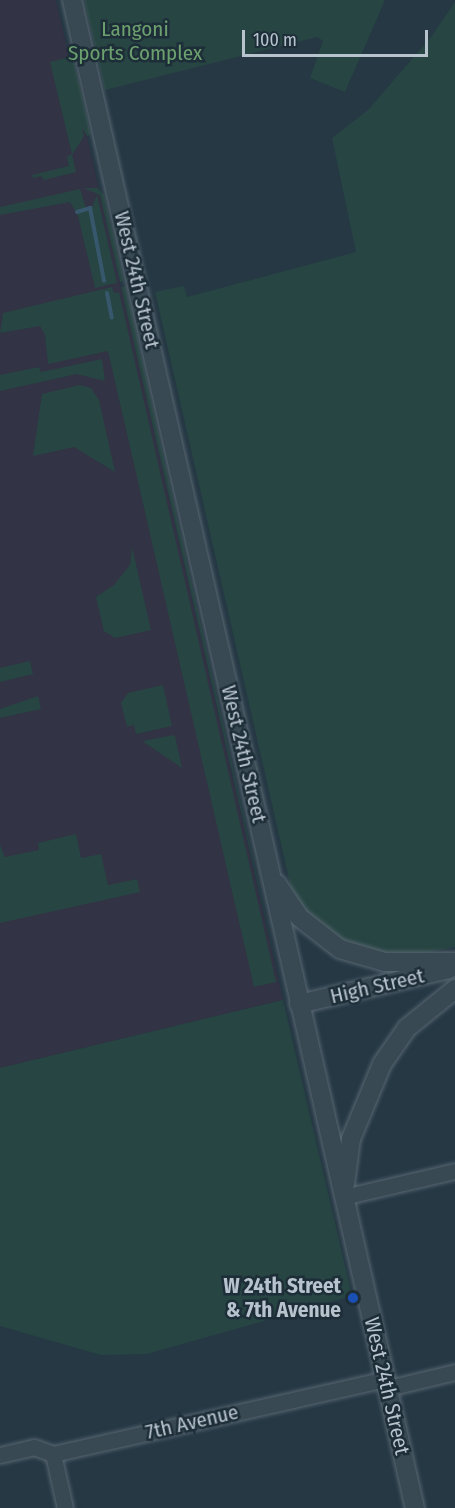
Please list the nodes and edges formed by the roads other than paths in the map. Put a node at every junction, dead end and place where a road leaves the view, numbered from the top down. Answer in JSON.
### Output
{"nodes":[{"id":1,"x":72,"y":0,"type":"edge"},
{"id":2,"x":271,"y":876,"type":"junction"},
{"id":3,"x":455,"y":962,"type":"edge"},
{"id":4,"x":455,"y":968,"type":"edge"},
{"id":5,"x":455,"y":989,"type":"edge"},
{"id":6,"x":299,"y":1004,"type":"junction"},
{"id":7,"x":455,"y":1171,"type":"edge"},
{"id":8,"x":343,"y":1197,"type":"junction"},
{"id":9,"x":455,"y":1372,"type":"edge"},
{"id":10,"x":387,"y":1383,"type":"junction"},
{"id":11,"x":53,"y":1454,"type":"junction"},
{"id":12,"x":0,"y":1455,"type":"edge"},
{"id":13,"x":65,"y":1508,"type":"edge"},
{"id":14,"x":415,"y":1508,"type":"edge"}],
"edges":[{"from":1,"to":2,"type":"street","name":"West 24th Street"},
{"from":2,"to":3,"type":"street"},
{"from":2,"to":6,"type":"street","name":"West 24th Street"},
{"from":4,"to":6,"type":"street","name":"High Street"},
{"from":5,"to":8,"type":"street"},
{"from":6,"to":8,"type":"street","name":"West 24th Street"},
{"from":7,"to":8,"type":"street"},
{"from":8,"to":10,"type":"street","name":"West 24th Street"},
{"from":9,"to":10,"type":"street","name":"7th Avenue"},
{"from":10,"to":11,"type":"street","name":"7th Avenue"},
{"from":10,"to":14,"type":"street","name":"West 24th Street"},
{"from":11,"to":12,"type":"street","name":"7th Avenue"},
{"from":11,"to":13,"type":"street"}]}
